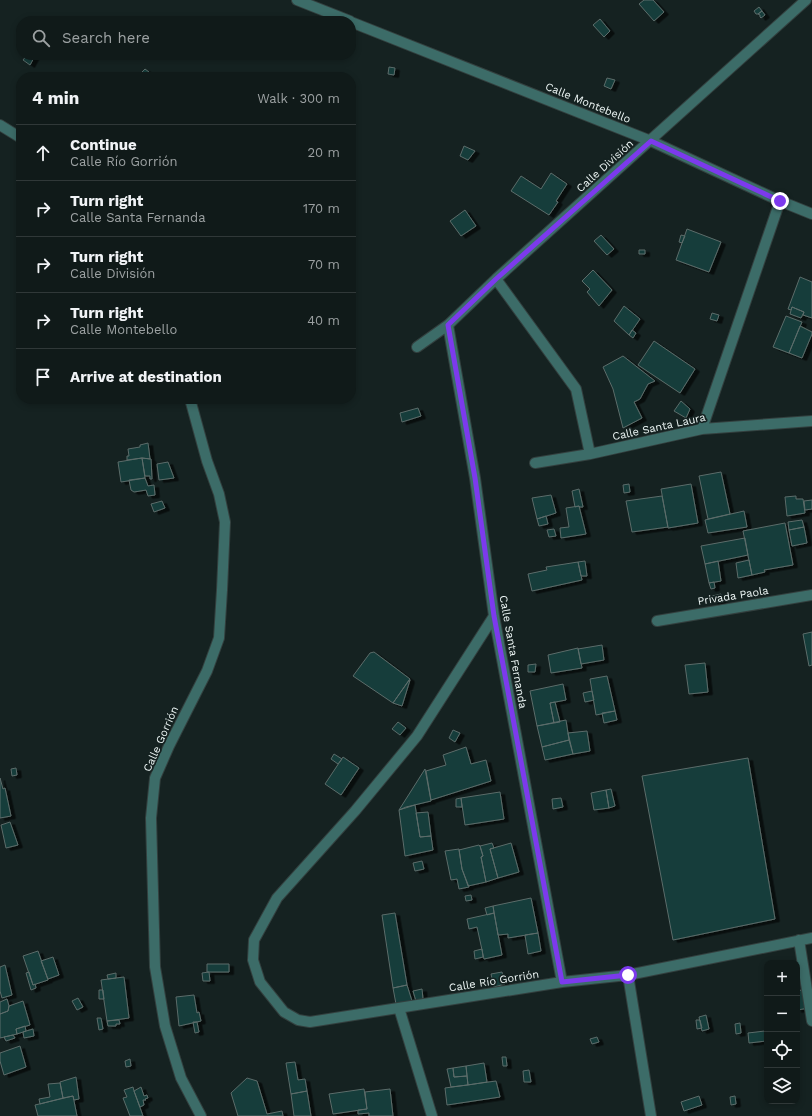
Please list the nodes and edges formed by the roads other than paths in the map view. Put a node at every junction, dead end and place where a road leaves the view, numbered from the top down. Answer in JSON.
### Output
{"nodes":[{"id":1,"x":297,"y":0,"type":"edge"},
{"id":2,"x":806,"y":0,"type":"edge"},
{"id":3,"x":337,"y":16,"type":"edge"},
{"id":4,"x":356,"y":23,"type":"edge"},
{"id":5,"x":0,"y":125,"type":"edge"},
{"id":6,"x":16,"y":135,"type":"edge"},
{"id":7,"x":651,"y":141,"type":"junction"},
{"id":8,"x":780,"y":201,"type":"junction"},
{"id":9,"x":812,"y":214,"type":"edge"},
{"id":10,"x":496,"y":279,"type":"junction"},
{"id":11,"x":448,"y":325,"type":"junction"},
{"id":12,"x":417,"y":346,"type":"dead end"},
{"id":13,"x":191,"y":404,"type":"edge"},
{"id":14,"x":812,"y":421,"type":"edge"},
{"id":15,"x":702,"y":429,"type":"junction"},
{"id":16,"x":590,"y":454,"type":"junction"},
{"id":17,"x":535,"y":463,"type":"dead end"},
{"id":18,"x":812,"y":595,"type":"edge"},
{"id":19,"x":494,"y":616,"type":"junction"},
{"id":20,"x":657,"y":621,"type":"dead end"},
{"id":21,"x":812,"y":938,"type":"edge"},
{"id":22,"x":798,"y":940,"type":"junction"},
{"id":23,"x":628,"y":975,"type":"junction"},
{"id":24,"x":562,"y":982,"type":"junction"},
{"id":25,"x":399,"y":1008,"type":"junction"},
{"id":26,"x":812,"y":1021,"type":"edge"},
{"id":27,"x":202,"y":1116,"type":"edge"},
{"id":28,"x":432,"y":1116,"type":"edge"},
{"id":29,"x":651,"y":1116,"type":"edge"}],
"edges":[{"from":1,"to":3,"type":"street","name":"Calle Montebello"},
{"from":2,"to":7,"type":"street","name":"Calle División"},
{"from":4,"to":7,"type":"street","name":"Calle Montebello"},
{"from":5,"to":6,"type":"street"},
{"from":7,"to":8,"type":"street","name":"Calle Montebello"},
{"from":7,"to":10,"type":"street","name":"Calle División"},
{"from":8,"to":9,"type":"street","name":"Calle Montebello"},
{"from":8,"to":15,"type":"street"},
{"from":10,"to":11,"type":"street","name":"Calle División"},
{"from":10,"to":16,"type":"street"},
{"from":11,"to":12,"type":"street","name":"Calle División"},
{"from":11,"to":19,"type":"street","name":"Calle Santa Fernanda"},
{"from":13,"to":27,"type":"street","name":"Calle Gorrión"},
{"from":14,"to":15,"type":"street","name":"Calle Santa Laura"},
{"from":15,"to":16,"type":"street","name":"Calle Santa Laura"},
{"from":16,"to":17,"type":"street","name":"Calle Santa Laura"},
{"from":18,"to":20,"type":"street","name":"Privada Paola"},
{"from":19,"to":24,"type":"street","name":"Calle Santa Fernanda"},
{"from":19,"to":25,"type":"street","name":"Calle Río Gorrión"},
{"from":21,"to":22,"type":"street","name":"Calle Río Gorrión"},
{"from":22,"to":23,"type":"street","name":"Calle Río Gorrión"},
{"from":22,"to":26,"type":"street"},
{"from":23,"to":24,"type":"street","name":"Calle Río Gorrión"},
{"from":23,"to":29,"type":"street"},
{"from":24,"to":25,"type":"street","name":"Calle Río Gorrión"},
{"from":25,"to":28,"type":"street"}]}
